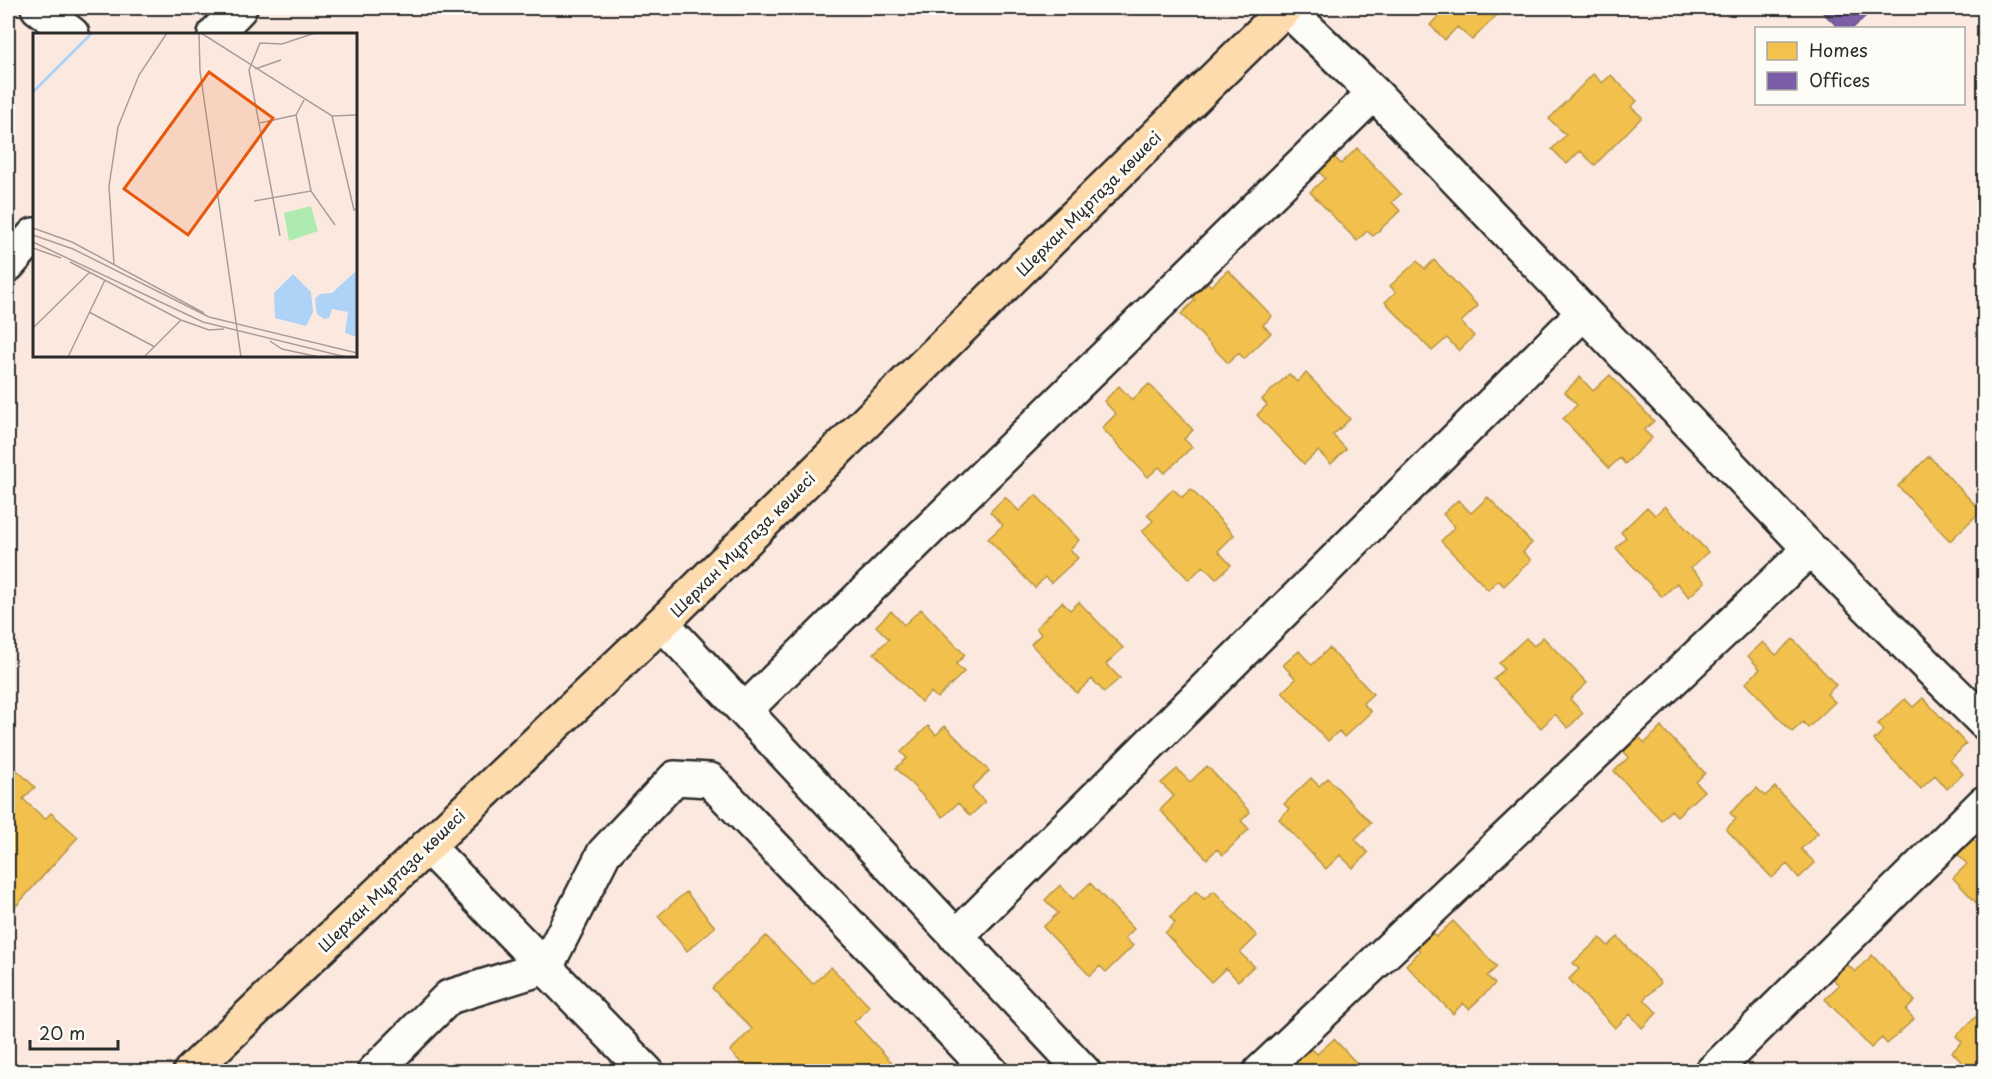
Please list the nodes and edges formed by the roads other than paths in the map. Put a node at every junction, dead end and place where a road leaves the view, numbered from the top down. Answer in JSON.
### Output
{"nodes":[{"id":1,"x":38,"y":8,"type":"edge"},
{"id":2,"x":240,"y":8,"type":"edge"},
{"id":3,"x":1286,"y":8,"type":"edge"},
{"id":4,"x":71,"y":33,"type":"edge"},
{"id":5,"x":216,"y":33,"type":"edge"},
{"id":6,"x":1374,"y":93,"type":"junction"},
{"id":7,"x":33,"y":236,"type":"edge"},
{"id":8,"x":8,"y":265,"type":"edge"},
{"id":9,"x":1583,"y":313,"type":"junction"},
{"id":10,"x":1810,"y":549,"type":"junction"},
{"id":11,"x":662,"y":624,"type":"junction"},
{"id":12,"x":745,"y":710,"type":"junction"},
{"id":13,"x":1984,"y":722,"type":"edge"},
{"id":14,"x":1984,"y":803,"type":"edge"},
{"id":15,"x":427,"y":846,"type":"junction"},
{"id":16,"x":956,"y":937,"type":"junction"},
{"id":17,"x":546,"y":968,"type":"junction"},
{"id":18,"x":642,"y":1069,"type":"edge"},
{"id":19,"x":190,"y":1071,"type":"edge"},
{"id":20,"x":374,"y":1071,"type":"edge"},
{"id":21,"x":991,"y":1071,"type":"edge"},
{"id":22,"x":1084,"y":1071,"type":"edge"},
{"id":23,"x":1260,"y":1071,"type":"edge"},
{"id":24,"x":1713,"y":1071,"type":"edge"}],
"edges":[{"from":1,"to":4,"type":"street"},
{"from":2,"to":5,"type":"street"},
{"from":3,"to":6,"type":"street"},
{"from":3,"to":11,"type":"main road","name":"Шерхан Мұртаза көшесі"},
{"from":6,"to":9,"type":"street"},
{"from":6,"to":12,"type":"street"},
{"from":7,"to":8,"type":"street"},
{"from":9,"to":10,"type":"street"},
{"from":9,"to":16,"type":"street"},
{"from":10,"to":13,"type":"street"},
{"from":10,"to":23,"type":"street"},
{"from":11,"to":12,"type":"street"},
{"from":11,"to":15,"type":"main road","name":"Шерхан Мұртаза көшесі"},
{"from":12,"to":16,"type":"street"},
{"from":14,"to":24,"type":"street"},
{"from":15,"to":17,"type":"street"},
{"from":15,"to":19,"type":"main road","name":"Шерхан Мұртаза көшесі"},
{"from":16,"to":22,"type":"street"},
{"from":17,"to":18,"type":"street"},
{"from":17,"to":20,"type":"street"},
{"from":17,"to":21,"type":"street"}]}
